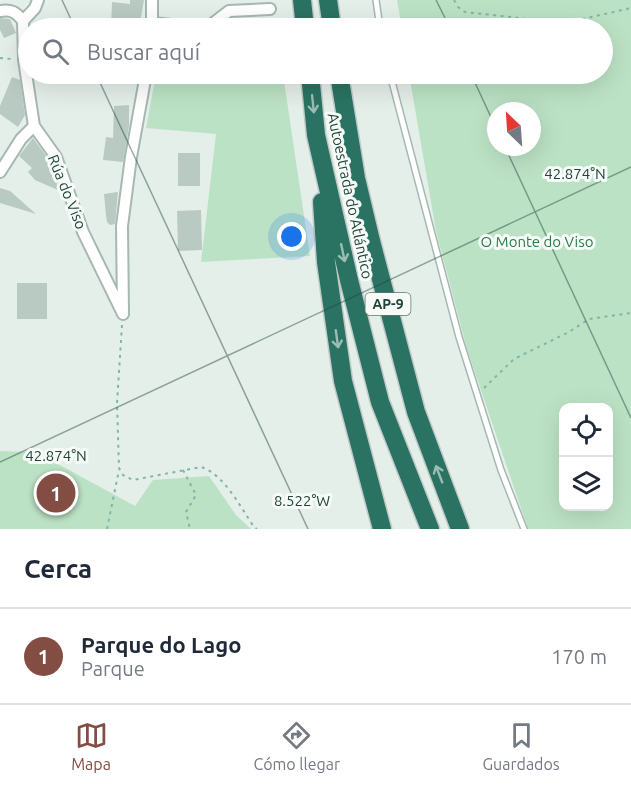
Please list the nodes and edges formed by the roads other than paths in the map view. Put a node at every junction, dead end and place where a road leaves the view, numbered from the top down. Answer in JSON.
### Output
{"nodes":[{"id":1,"x":38,"y":0,"type":"edge"},
{"id":2,"x":152,"y":0,"type":"edge"},
{"id":3,"x":302,"y":0,"type":"edge"},
{"id":4,"x":328,"y":0,"type":"edge"},
{"id":5,"x":376,"y":0,"type":"edge"},
{"id":6,"x":270,"y":9,"type":"dead end"},
{"id":7,"x":0,"y":11,"type":"edge"},
{"id":8,"x":21,"y":18,"type":"edge"},
{"id":9,"x":26,"y":18,"type":"edge"},
{"id":10,"x":152,"y":18,"type":"edge"},
{"id":11,"x":221,"y":18,"type":"edge"},
{"id":12,"x":304,"y":18,"type":"edge"},
{"id":13,"x":331,"y":18,"type":"edge"},
{"id":14,"x":379,"y":18,"type":"edge"},
{"id":15,"x":29,"y":84,"type":"edge"},
{"id":16,"x":144,"y":84,"type":"edge"},
{"id":17,"x":311,"y":84,"type":"edge"},
{"id":18,"x":341,"y":84,"type":"edge"},
{"id":19,"x":393,"y":84,"type":"edge"},
{"id":20,"x":34,"y":126,"type":"junction"},
{"id":21,"x":316,"y":135,"type":"junction"},
{"id":22,"x":0,"y":172,"type":"edge"},
{"id":23,"x":382,"y":529,"type":"edge"},
{"id":24,"x":430,"y":529,"type":"edge"},
{"id":25,"x":460,"y":529,"type":"edge"},
{"id":26,"x":524,"y":529,"type":"edge"}],
"edges":[{"from":1,"to":9,"type":"street"},
{"from":2,"to":10,"type":"street"},
{"from":3,"to":12,"type":"highway"},
{"from":4,"to":13,"type":"highway"},
{"from":5,"to":14,"type":"lane"},
{"from":6,"to":11,"type":"street"},
{"from":7,"to":8,"type":"street"},
{"from":15,"to":20,"type":"street","name":"Rúa do Viso"},
{"from":16,"to":20,"type":"street","name":"Rúa do Viso"},
{"from":17,"to":21,"type":"highway","name":"Autoestrada do Atlántico","number":"AP-9","one_way":true},
{"from":25,"to":18,"type":"highway","name":"Autoestrada do Atlántico","number":"AP-9","one_way":true},
{"from":19,"to":26,"type":"lane"},
{"from":20,"to":22,"type":"street"},
{"from":21,"to":23,"type":"highway","one_way":true},
{"from":21,"to":24,"type":"highway","name":"Autoestrada do Atlántico","number":"AP-9","one_way":true}]}
